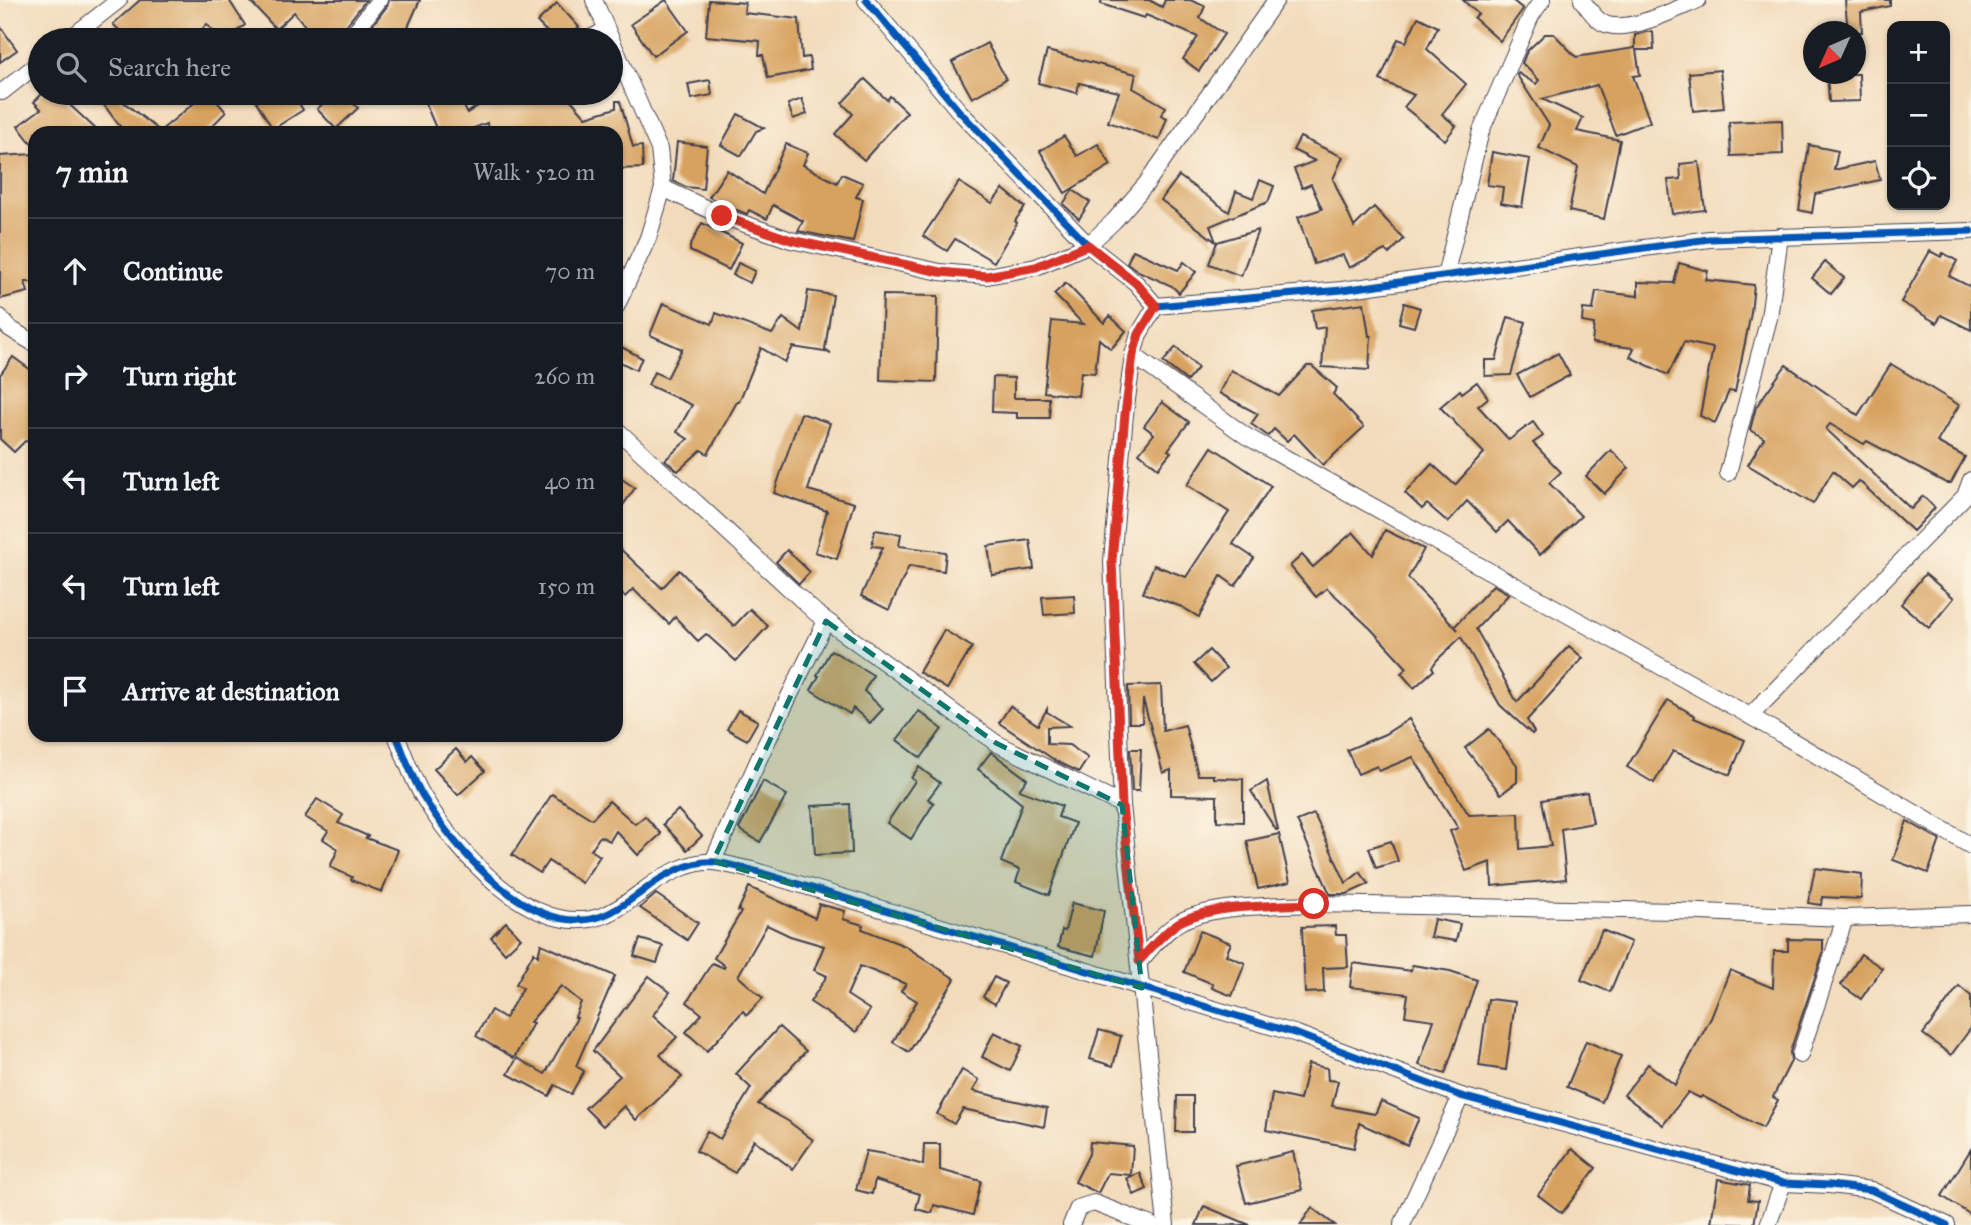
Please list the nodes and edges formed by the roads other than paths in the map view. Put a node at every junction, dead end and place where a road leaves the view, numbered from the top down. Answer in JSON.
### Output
{"nodes":[{"id":1,"x":119,"y":0,"type":"edge"},
{"id":2,"x":379,"y":0,"type":"edge"},
{"id":3,"x":594,"y":0,"type":"edge"},
{"id":4,"x":866,"y":0,"type":"edge"},
{"id":5,"x":1276,"y":0,"type":"edge"},
{"id":6,"x":1542,"y":0,"type":"edge"},
{"id":7,"x":1582,"y":0,"type":"edge"},
{"id":8,"x":1698,"y":0,"type":"edge"},
{"id":9,"x":83,"y":28,"type":"edge"},
{"id":10,"x":358,"y":28,"type":"edge"},
{"id":11,"x":605,"y":28,"type":"edge"},
{"id":12,"x":623,"y":68,"type":"edge"},
{"id":13,"x":28,"y":71,"type":"edge"},
{"id":14,"x":1,"y":90,"type":"edge"},
{"id":15,"x":0,"y":109,"type":"edge"},
{"id":16,"x":663,"y":188,"type":"junction"},
{"id":17,"x":1971,"y":231,"type":"edge"},
{"id":18,"x":1780,"y":236,"type":"junction"},
{"id":19,"x":1088,"y":245,"type":"junction"},
{"id":20,"x":1445,"y":275,"type":"junction"},
{"id":21,"x":623,"y":292,"type":"edge"},
{"id":22,"x":1156,"y":306,"type":"junction"},
{"id":23,"x":3,"y":328,"type":"edge"},
{"id":24,"x":28,"y":340,"type":"edge"},
{"id":25,"x":1133,"y":355,"type":"junction"},
{"id":26,"x":623,"y":435,"type":"edge"},
{"id":27,"x":1728,"y":473,"type":"dead end"},
{"id":28,"x":1971,"y":480,"type":"edge"},
{"id":29,"x":826,"y":621,"type":"junction"},
{"id":30,"x":1750,"y":716,"type":"junction"},
{"id":31,"x":399,"y":742,"type":"edge"},
{"id":32,"x":1122,"y":805,"type":"junction"},
{"id":33,"x":1971,"y":846,"type":"edge"},
{"id":34,"x":713,"y":861,"type":"junction"},
{"id":35,"x":1971,"y":914,"type":"edge"},
{"id":36,"x":1845,"y":918,"type":"junction"},
{"id":37,"x":1139,"y":961,"type":"junction"},
{"id":38,"x":1142,"y":988,"type":"junction"},
{"id":39,"x":1800,"y":1055,"type":"dead end"},
{"id":40,"x":1461,"y":1096,"type":"junction"},
{"id":41,"x":1783,"y":1184,"type":"junction"},
{"id":42,"x":1070,"y":1225,"type":"edge"},
{"id":43,"x":1151,"y":1225,"type":"edge"},
{"id":44,"x":1166,"y":1225,"type":"edge"},
{"id":45,"x":1402,"y":1225,"type":"edge"},
{"id":46,"x":1768,"y":1225,"type":"edge"},
{"id":47,"x":1947,"y":1225,"type":"edge"}],
"edges":[{"from":1,"to":9,"type":"street"},
{"from":2,"to":10,"type":"street"},
{"from":3,"to":11,"type":"street"},
{"from":4,"to":19,"type":"street"},
{"from":5,"to":19,"type":"street"},
{"from":6,"to":20,"type":"street"},
{"from":7,"to":8,"type":"street"},
{"from":12,"to":16,"type":"street"},
{"from":13,"to":14,"type":"street"},
{"from":14,"to":15,"type":"street"},
{"from":16,"to":19,"type":"street"},
{"from":16,"to":21,"type":"street"},
{"from":17,"to":18,"type":"street"},
{"from":18,"to":20,"type":"street"},
{"from":18,"to":27,"type":"street"},
{"from":19,"to":22,"type":"street"},
{"from":20,"to":22,"type":"street"},
{"from":22,"to":25,"type":"street"},
{"from":23,"to":24,"type":"street"},
{"from":25,"to":30,"type":"street"},
{"from":25,"to":32,"type":"street"},
{"from":26,"to":29,"type":"street"},
{"from":28,"to":30,"type":"street"},
{"from":29,"to":32,"type":"street"},
{"from":29,"to":34,"type":"street"},
{"from":30,"to":33,"type":"street"},
{"from":31,"to":34,"type":"street"},
{"from":32,"to":37,"type":"street"},
{"from":34,"to":38,"type":"street"},
{"from":35,"to":36,"type":"street"},
{"from":36,"to":37,"type":"street"},
{"from":36,"to":39,"type":"street"},
{"from":37,"to":38,"type":"street"},
{"from":38,"to":40,"type":"street"},
{"from":38,"to":44,"type":"street"},
{"from":40,"to":41,"type":"street"},
{"from":40,"to":45,"type":"street"},
{"from":41,"to":46,"type":"street"},
{"from":41,"to":47,"type":"street"},
{"from":42,"to":43,"type":"street"}]}
